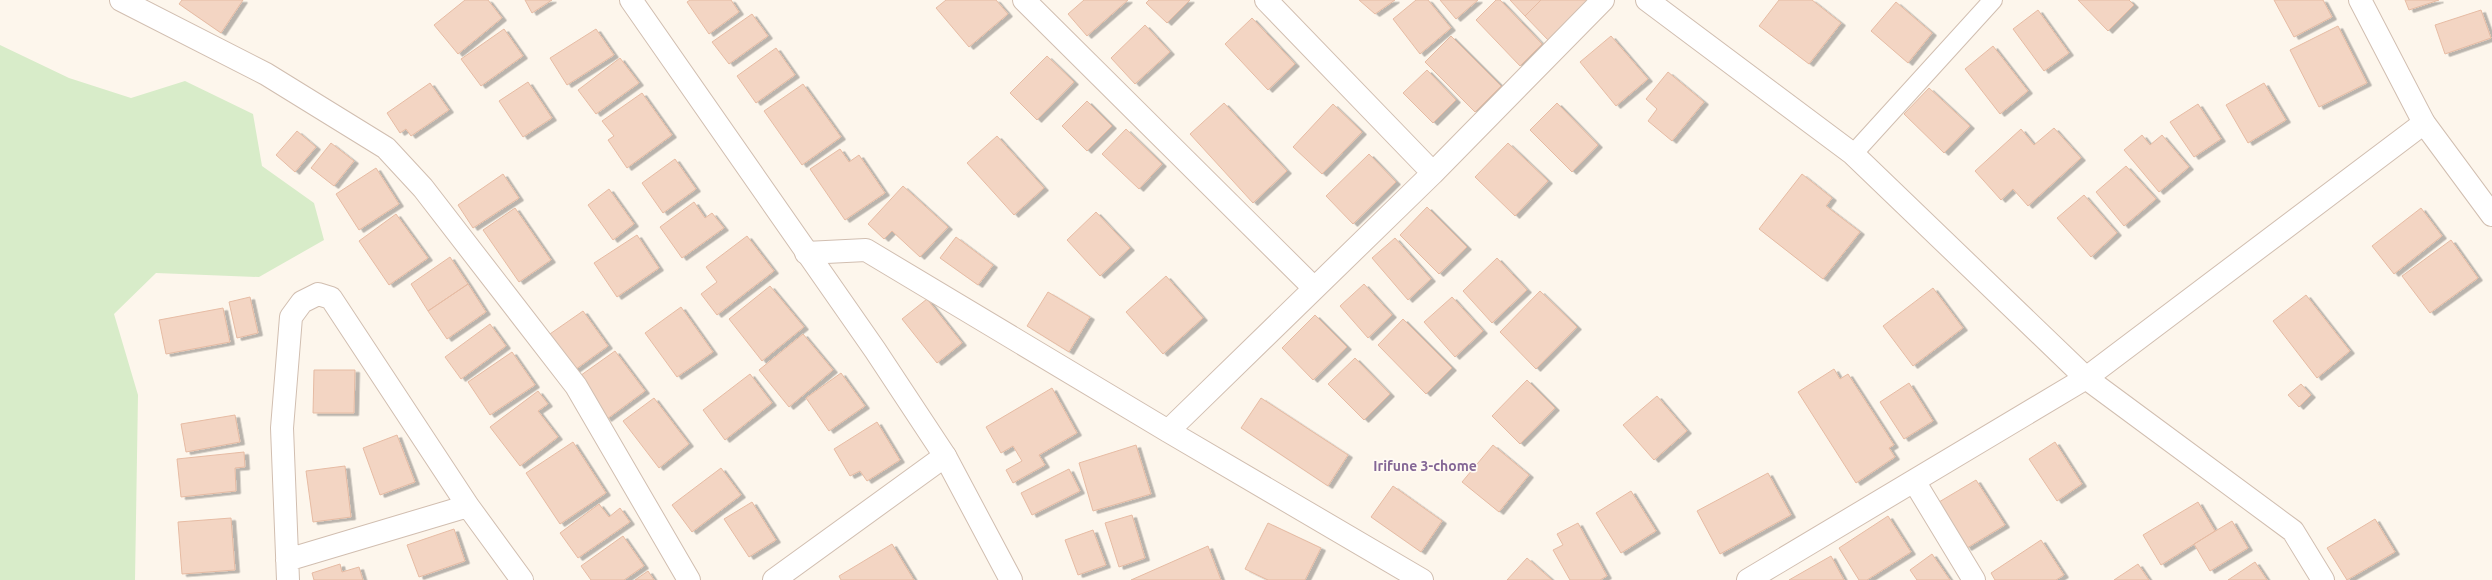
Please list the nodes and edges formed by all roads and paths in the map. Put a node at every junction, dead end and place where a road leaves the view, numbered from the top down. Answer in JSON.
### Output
{"nodes":[{"id":1,"x":121,"y":0,"type":"edge"},
{"id":2,"x":631,"y":0,"type":"edge"},
{"id":3,"x":1024,"y":0,"type":"edge"},
{"id":4,"x":1266,"y":0,"type":"edge"},
{"id":5,"x":1603,"y":0,"type":"edge"},
{"id":6,"x":1647,"y":0,"type":"edge"},
{"id":7,"x":1993,"y":0,"type":"edge"},
{"id":8,"x":2360,"y":0,"type":"edge"},
{"id":9,"x":2424,"y":123,"type":"junction"},
{"id":10,"x":1853,"y":154,"type":"junction"},
{"id":11,"x":1432,"y":173,"type":"junction"},
{"id":12,"x":2492,"y":215,"type":"edge"},
{"id":13,"x":806,"y":253,"type":"junction"},
{"id":14,"x":1314,"y":288,"type":"junction"},
{"id":15,"x":2086,"y":378,"type":"junction"},
{"id":16,"x":1168,"y":431,"type":"junction"},
{"id":17,"x":945,"y":456,"type":"junction"},
{"id":18,"x":1914,"y":481,"type":"junction"},
{"id":19,"x":468,"y":506,"type":"junction"},
{"id":20,"x":288,"y":570,"type":"edge"},
{"id":21,"x":522,"y":580,"type":"edge"},
{"id":22,"x":689,"y":580,"type":"edge"},
{"id":23,"x":774,"y":580,"type":"edge"},
{"id":24,"x":1011,"y":580,"type":"edge"},
{"id":25,"x":1422,"y":580,"type":"edge"},
{"id":26,"x":1748,"y":580,"type":"edge"},
{"id":27,"x":1974,"y":580,"type":"edge"},
{"id":28,"x":2323,"y":580,"type":"edge"}],
"edges":[{"from":1,"to":22,"type":"street"},
{"from":2,"to":13,"type":"street"},
{"from":3,"to":14,"type":"street"},
{"from":4,"to":11,"type":"street"},
{"from":5,"to":11,"type":"street"},
{"from":6,"to":10,"type":"street"},
{"from":7,"to":10,"type":"lane"},
{"from":8,"to":9,"type":"street"},
{"from":9,"to":12,"type":"street"},
{"from":9,"to":15,"type":"street"},
{"from":10,"to":15,"type":"street"},
{"from":11,"to":14,"type":"street"},
{"from":13,"to":16,"type":"street"},
{"from":13,"to":17,"type":"street"},
{"from":14,"to":16,"type":"street"},
{"from":15,"to":18,"type":"street"},
{"from":15,"to":28,"type":"street"},
{"from":16,"to":25,"type":"street"},
{"from":17,"to":23,"type":"street"},
{"from":17,"to":24,"type":"street"},
{"from":18,"to":26,"type":"street"},
{"from":18,"to":27,"type":"street"},
{"from":19,"to":20,"type":"street"},
{"from":19,"to":20,"type":"street"},
{"from":19,"to":21,"type":"street"}]}
